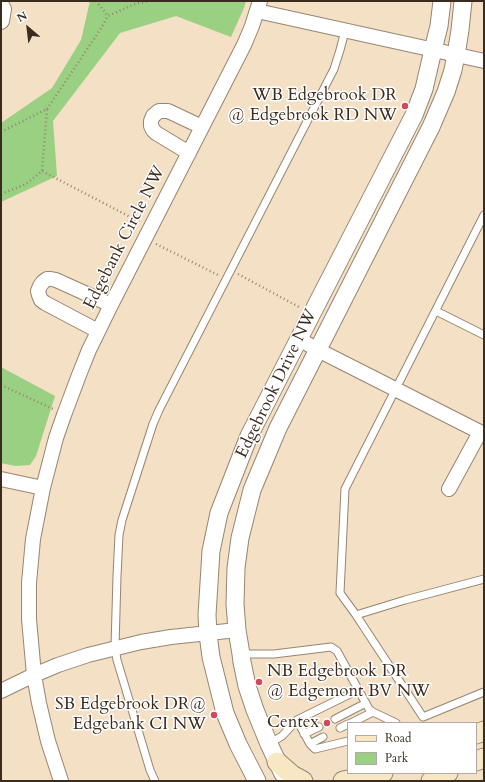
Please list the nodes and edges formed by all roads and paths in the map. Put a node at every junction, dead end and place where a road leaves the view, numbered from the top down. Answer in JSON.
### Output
{"nodes":[{"id":1,"x":96,"y":1,"type":"edge"},
{"id":2,"x":149,"y":1,"type":"edge"},
{"id":3,"x":442,"y":1,"type":"edge"},
{"id":4,"x":463,"y":1,"type":"edge"},
{"id":5,"x":1,"y":3,"type":"edge"},
{"id":6,"x":259,"y":6,"type":"edge"},
{"id":7,"x":108,"y":16,"type":"junction"},
{"id":8,"x":1,"y":22,"type":"edge"},
{"id":9,"x":344,"y":31,"type":"junction"},
{"id":10,"x":434,"y":50,"type":"junction"},
{"id":11,"x":456,"y":55,"type":"junction"},
{"id":12,"x":484,"y":61,"type":"edge"},
{"id":13,"x":47,"y":109,"type":"junction"},
{"id":14,"x":202,"y":127,"type":"junction"},
{"id":15,"x":1,"y":132,"type":"edge"},
{"id":16,"x":189,"y":153,"type":"junction"},
{"id":17,"x":42,"y":171,"type":"junction"},
{"id":18,"x":1,"y":194,"type":"edge"},
{"id":19,"x":484,"y":215,"type":"edge"},
{"id":20,"x":148,"y":233,"type":"junction"},
{"id":21,"x":231,"y":270,"type":"junction"},
{"id":22,"x":226,"y":279,"type":"junction"},
{"id":23,"x":111,"y":305,"type":"junction"},
{"id":24,"x":299,"y":307,"type":"dead end"},
{"id":25,"x":436,"y":311,"type":"junction"},
{"id":26,"x":98,"y":331,"type":"junction"},
{"id":27,"x":484,"y":335,"type":"edge"},
{"id":28,"x":299,"y":339,"type":"junction"},
{"id":29,"x":318,"y":350,"type":"junction"},
{"id":30,"x":1,"y":385,"type":"edge"},
{"id":31,"x":396,"y":389,"type":"junction"},
{"id":32,"x":64,"y":415,"type":"junction"},
{"id":33,"x":482,"y":433,"type":"edge"},
{"id":34,"x":1,"y":479,"type":"edge"},
{"id":35,"x":42,"y":488,"type":"junction"},
{"id":36,"x":450,"y":489,"type":"dead end"},
{"id":37,"x":484,"y":579,"type":"edge"},
{"id":38,"x":356,"y":615,"type":"junction"},
{"id":39,"x":237,"y":630,"type":"junction"},
{"id":40,"x":208,"y":634,"type":"junction"},
{"id":41,"x":115,"y":648,"type":"junction"},
{"id":42,"x":241,"y":654,"type":"junction"},
{"id":43,"x":34,"y":675,"type":"junction"},
{"id":44,"x":1,"y":690,"type":"edge"},
{"id":45,"x":358,"y":690,"type":"junction"},
{"id":46,"x":484,"y":692,"type":"edge"},
{"id":47,"x":366,"y":703,"type":"junction"},
{"id":48,"x":373,"y":712,"type":"junction"},
{"id":49,"x":335,"y":719,"type":"dead end"},
{"id":50,"x":297,"y":720,"type":"junction"},
{"id":51,"x":353,"y":722,"type":"edge"},
{"id":52,"x":394,"y":722,"type":"edge"},
{"id":53,"x":347,"y":724,"type":"edge"},
{"id":54,"x":319,"y":727,"type":"dead end"},
{"id":55,"x":340,"y":728,"type":"dead end"},
{"id":56,"x":304,"y":734,"type":"junction"},
{"id":57,"x":323,"y":737,"type":"dead end"},
{"id":58,"x":347,"y":741,"type":"edge"},
{"id":59,"x":269,"y":744,"type":"junction"},
{"id":60,"x":310,"y":744,"type":"junction"},
{"id":61,"x":277,"y":762,"type":"junction"},
{"id":62,"x":378,"y":774,"type":"edge"},
{"id":63,"x":391,"y":774,"type":"edge"},
{"id":64,"x":446,"y":774,"type":"edge"},
{"id":65,"x":61,"y":781,"type":"edge"},
{"id":66,"x":156,"y":781,"type":"edge"},
{"id":67,"x":257,"y":781,"type":"edge"},
{"id":68,"x":287,"y":781,"type":"edge"},
{"id":69,"x":303,"y":781,"type":"edge"},
{"id":70,"x":343,"y":781,"type":"edge"},
{"id":71,"x":379,"y":781,"type":"edge"},
{"id":72,"x":430,"y":781,"type":"edge"}],
"edges":[{"from":1,"to":7,"type":"path"},
{"from":2,"to":7,"type":"path"},
{"from":3,"to":10,"type":"street","name":"Edgebrook Drive NW"},
{"from":4,"to":11,"type":"street","name":"Edgebrook Drive NW"},
{"from":5,"to":8,"type":"street"},
{"from":6,"to":9,"type":"street","name":"Edgebank Circle NW"},
{"from":6,"to":14,"type":"street","name":"Edgebank Circle NW"},
{"from":7,"to":13,"type":"path"},
{"from":9,"to":10,"type":"street","name":"Edgebank Circle NW"},
{"from":9,"to":21,"type":"lane"},
{"from":10,"to":11,"type":"street","name":"Edgebank Circle NW"},
{"from":10,"to":28,"type":"street","name":"Edgebrook Drive NW"},
{"from":11,"to":12,"type":"street","name":"Edgebank Circle NW"},
{"from":11,"to":29,"type":"street","name":"Edgebrook Drive NW"},
{"from":13,"to":15,"type":"path"},
{"from":13,"to":17,"type":"path"},
{"from":14,"to":16,"type":"street","name":"Edgebank Circle NW"},
{"from":14,"to":16,"type":"street"},
{"from":16,"to":20,"type":"street","name":"Edgebank Circle NW"},
{"from":17,"to":18,"type":"path"},
{"from":17,"to":20,"type":"path"},
{"from":19,"to":25,"type":"lane"},
{"from":20,"to":22,"type":"path"},
{"from":20,"to":23,"type":"street","name":"Edgebank Circle NW"},
{"from":21,"to":22,"type":"lane"},
{"from":21,"to":24,"type":"path"},
{"from":22,"to":41,"type":"lane"},
{"from":23,"to":26,"type":"street","name":"Edgebank Circle NW"},
{"from":23,"to":26,"type":"street"},
{"from":25,"to":27,"type":"lane"},
{"from":25,"to":31,"type":"lane"},
{"from":26,"to":32,"type":"street","name":"Edgebank Circle NW"},
{"from":28,"to":29,"type":"street"},
{"from":28,"to":40,"type":"street","name":"Edgebrook Drive NW"},
{"from":29,"to":31,"type":"street"},
{"from":29,"to":39,"type":"street","name":"Edgebrook Drive NW"},
{"from":30,"to":32,"type":"path"},
{"from":31,"to":33,"type":"street"},
{"from":31,"to":38,"type":"lane"},
{"from":32,"to":35,"type":"street","name":"Edgebank Circle NW"},
{"from":33,"to":36,"type":"street"},
{"from":34,"to":35,"type":"street"},
{"from":35,"to":43,"type":"street","name":"Edgebank Circle NW"},
{"from":37,"to":38,"type":"lane"},
{"from":38,"to":46,"type":"lane"},
{"from":39,"to":40,"type":"street"},
{"from":39,"to":42,"type":"street","name":"Edgebrook Drive NW"},
{"from":40,"to":41,"type":"street"},
{"from":40,"to":67,"type":"street","name":"Edgebrook Drive NW"},
{"from":41,"to":43,"type":"street"},
{"from":41,"to":66,"type":"lane"},
{"from":42,"to":45,"type":"lane"},
{"from":42,"to":59,"type":"street","name":"Edgebrook Drive NW"},
{"from":43,"to":44,"type":"street"},
{"from":43,"to":65,"type":"street","name":"Edgebank Circle NW"},
{"from":45,"to":47,"type":"lane"},
{"from":45,"to":50,"type":"lane"},
{"from":47,"to":48,"type":"lane"},
{"from":47,"to":49,"type":"lane"},
{"from":48,"to":51,"type":"lane"},
{"from":48,"to":52,"type":"lane"},
{"from":50,"to":56,"type":"lane"},
{"from":50,"to":59,"type":"lane"},
{"from":53,"to":55,"type":"lane"},
{"from":54,"to":56,"type":"lane"},
{"from":56,"to":60,"type":"lane"},
{"from":57,"to":60,"type":"lane"},
{"from":58,"to":60,"type":"lane"},
{"from":59,"to":61,"type":"street","name":"Edgebrook Drive NW"},
{"from":61,"to":68,"type":"street","name":"Edgebrook Drive NW"},
{"from":61,"to":69,"type":"main road"},
{"from":62,"to":70,"type":"main road"},
{"from":63,"to":71,"type":"main road"},
{"from":64,"to":72,"type":"main road"}]}
